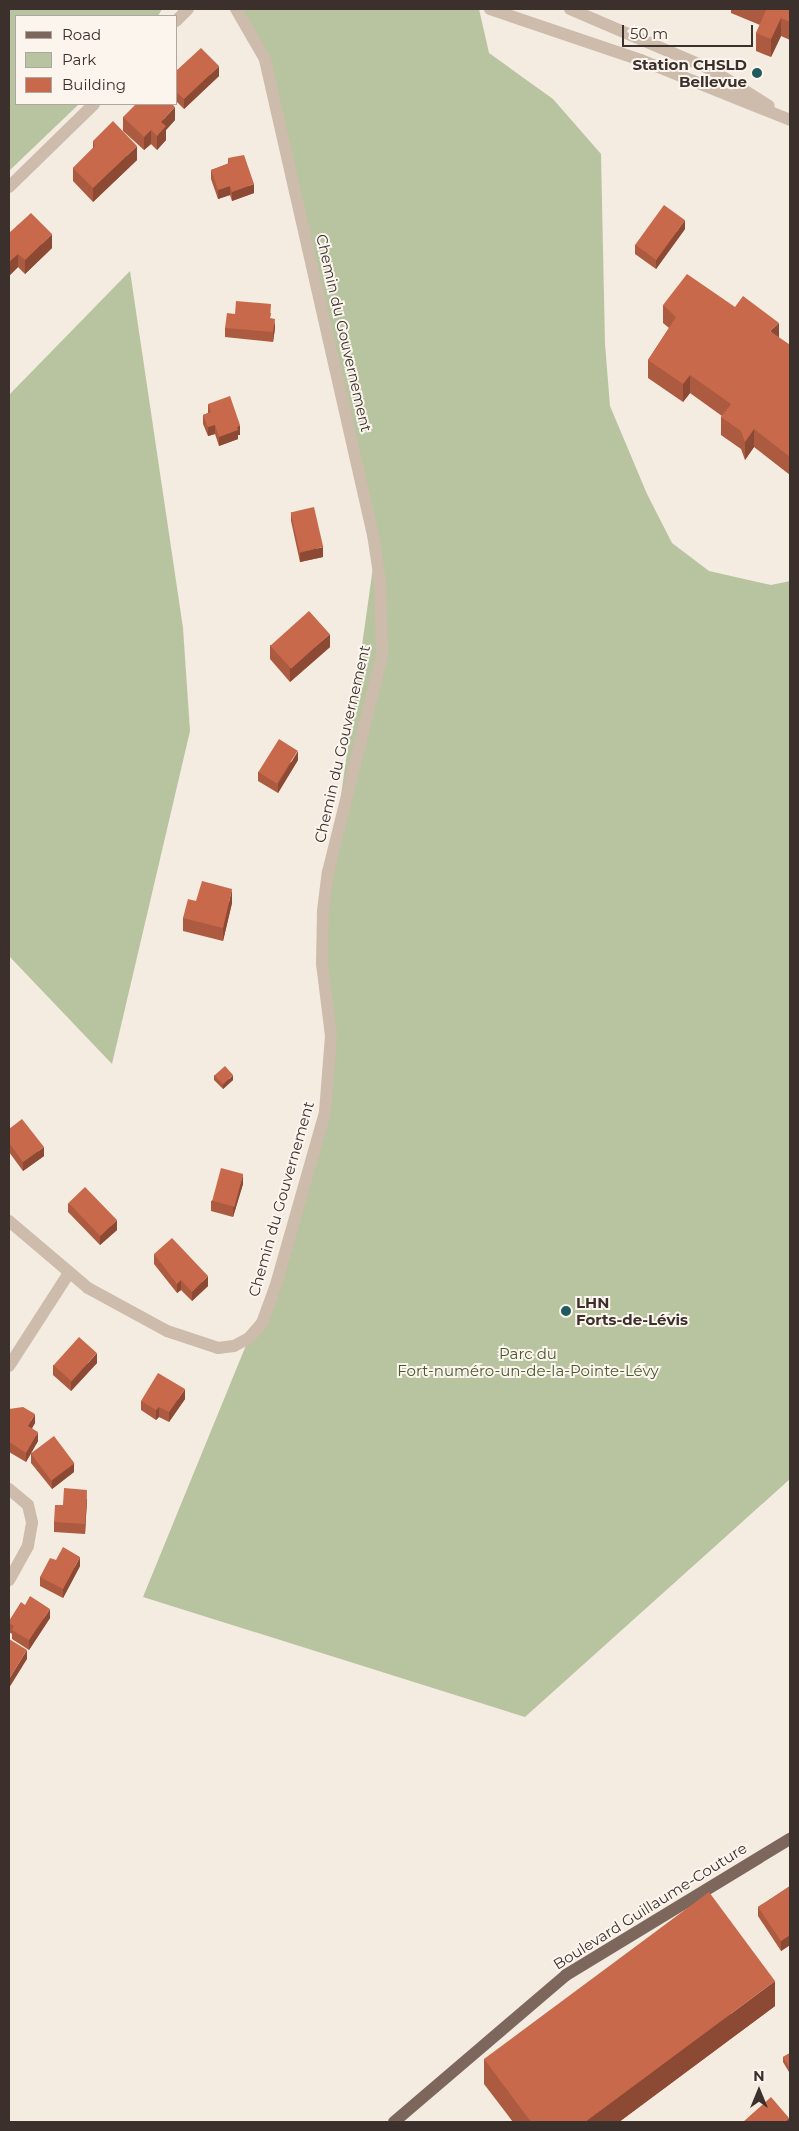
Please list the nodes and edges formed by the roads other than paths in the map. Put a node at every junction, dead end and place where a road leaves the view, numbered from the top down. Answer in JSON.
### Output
{"nodes":[{"id":1,"x":188,"y":9,"type":"edge"},
{"id":2,"x":236,"y":9,"type":"edge"},
{"id":3,"x":490,"y":9,"type":"edge"},
{"id":4,"x":570,"y":9,"type":"edge"},
{"id":5,"x":178,"y":19,"type":"edge"},
{"id":6,"x":93,"y":105,"type":"edge"},
{"id":7,"x":790,"y":119,"type":"edge"},
{"id":8,"x":9,"y":187,"type":"edge"},
{"id":9,"x":9,"y":1221,"type":"edge"},
{"id":10,"x":69,"y":1272,"type":"junction"},
{"id":11,"x":9,"y":1366,"type":"edge"},
{"id":12,"x":9,"y":1489,"type":"edge"},
{"id":13,"x":9,"y":1580,"type":"edge"},
{"id":14,"x":790,"y":1839,"type":"edge"},
{"id":15,"x":394,"y":2122,"type":"edge"}],
"edges":[{"from":1,"to":5,"type":"street"},
{"from":2,"to":10,"type":"street","name":"Chemin du Gouvernement"},
{"from":3,"to":7,"type":"street"},
{"from":4,"to":7,"type":"street"},
{"from":6,"to":8,"type":"street"},
{"from":9,"to":10,"type":"street"},
{"from":10,"to":11,"type":"street"},
{"from":12,"to":13,"type":"street"},
{"from":14,"to":15,"type":"main road","name":"Boulevard Guillaume-Couture"}]}
